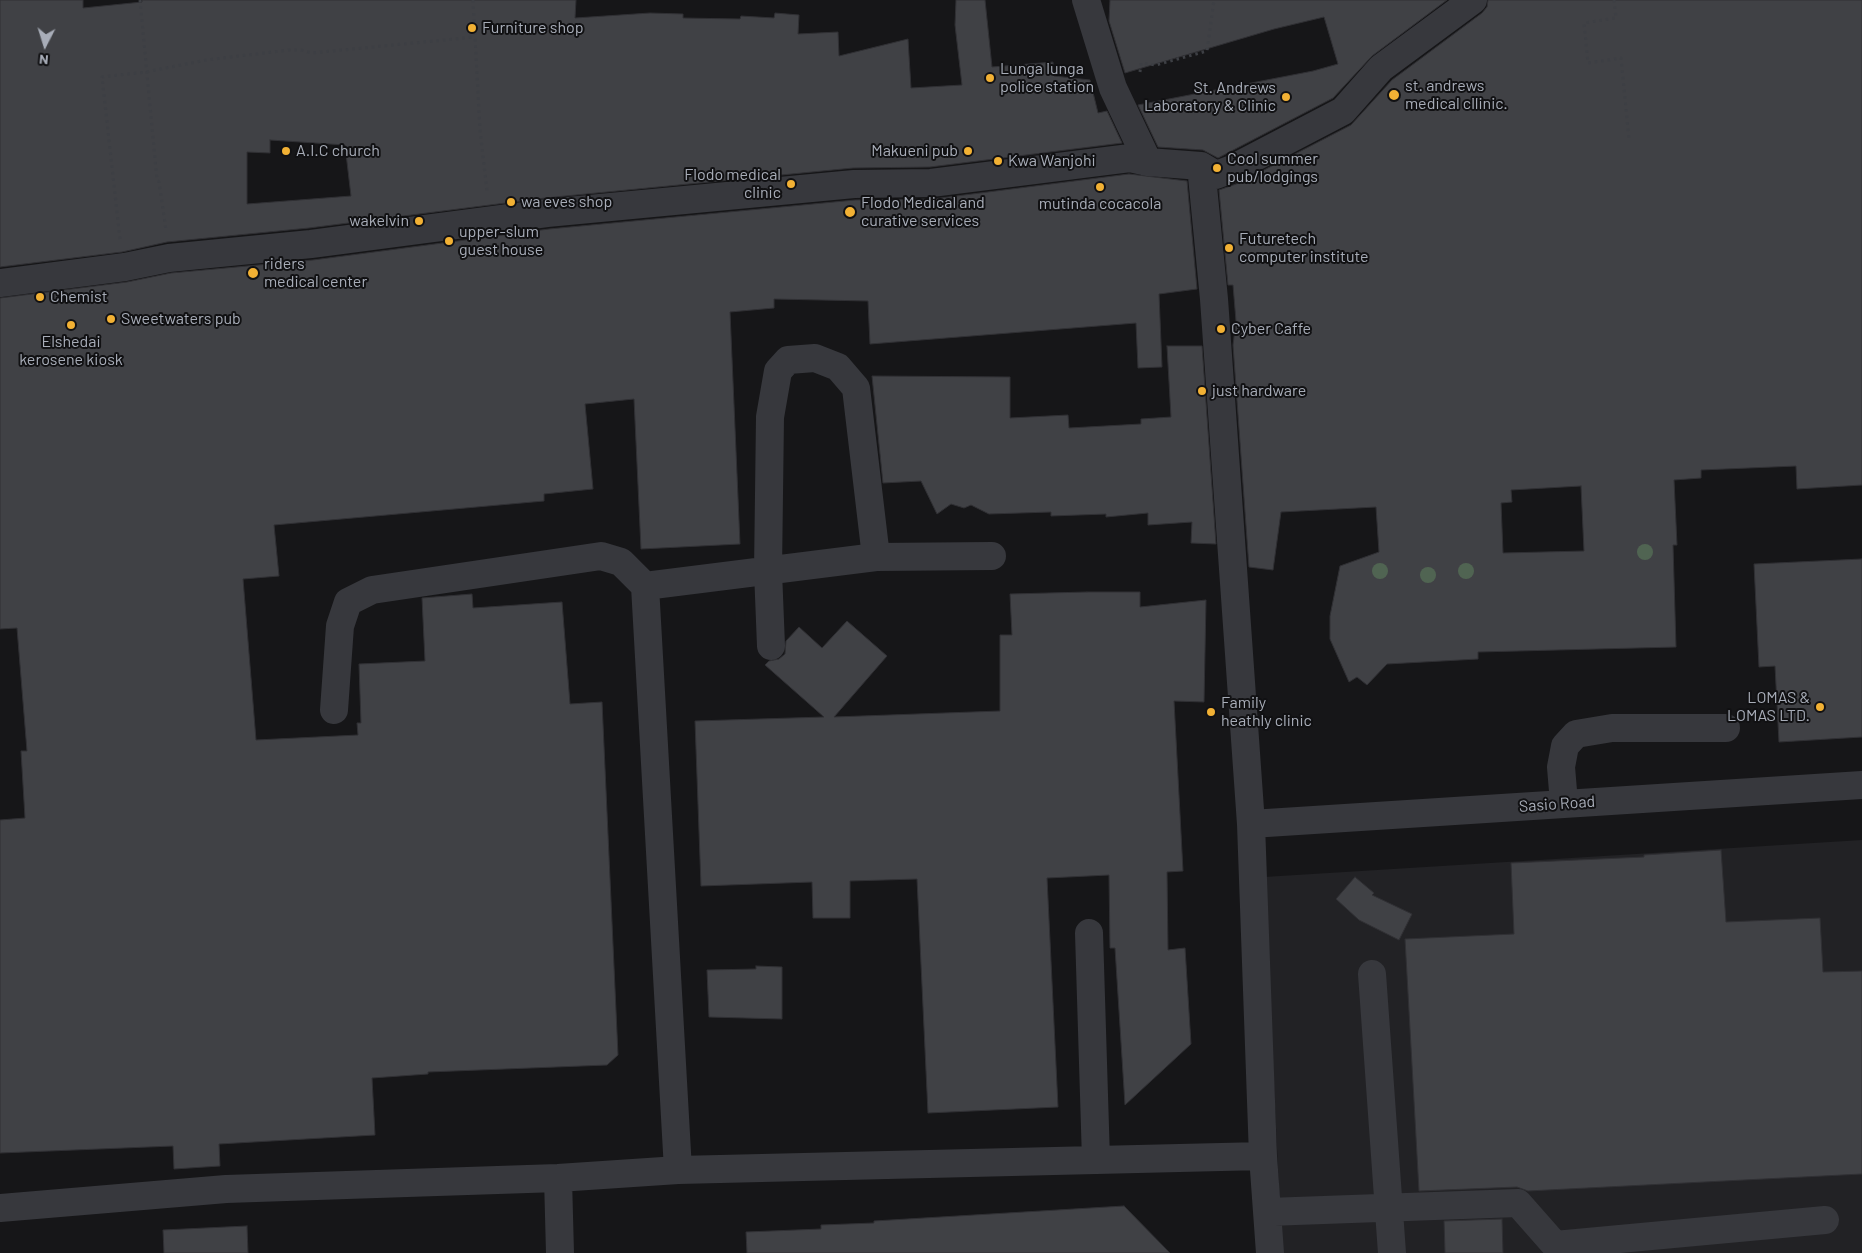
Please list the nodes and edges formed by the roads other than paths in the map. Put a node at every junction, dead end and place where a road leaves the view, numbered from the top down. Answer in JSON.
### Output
{"nodes":[{"id":1,"x":1086,"y":0,"type":"edge"},
{"id":2,"x":1473,"y":0,"type":"edge"},
{"id":3,"x":1148,"y":162,"type":"junction"},
{"id":4,"x":1201,"y":166,"type":"junction"},
{"id":5,"x":0,"y":282,"type":"edge"},
{"id":6,"x":992,"y":556,"type":"dead end"},
{"id":7,"x":876,"y":557,"type":"junction"},
{"id":8,"x":768,"y":571,"type":"junction"},
{"id":9,"x":645,"y":586,"type":"junction"},
{"id":10,"x":771,"y":646,"type":"dead end"},
{"id":11,"x":334,"y":710,"type":"dead end"},
{"id":12,"x":1726,"y":728,"type":"dead end"},
{"id":13,"x":1862,"y":785,"type":"edge"},
{"id":14,"x":1564,"y":803,"type":"junction"},
{"id":15,"x":1251,"y":824,"type":"junction"},
{"id":16,"x":1089,"y":933,"type":"dead end"},
{"id":17,"x":1372,"y":974,"type":"dead end"},
{"id":18,"x":1263,"y":1156,"type":"junction"},
{"id":19,"x":1096,"y":1160,"type":"junction"},
{"id":20,"x":678,"y":1170,"type":"junction"},
{"id":21,"x":558,"y":1178,"type":"junction"},
{"id":22,"x":0,"y":1208,"type":"edge"},
{"id":23,"x":1389,"y":1209,"type":"junction"},
{"id":24,"x":1268,"y":1212,"type":"junction"},
{"id":25,"x":1825,"y":1220,"type":"dead end"},
{"id":26,"x":560,"y":1253,"type":"edge"},
{"id":27,"x":1270,"y":1253,"type":"edge"},
{"id":28,"x":1392,"y":1253,"type":"edge"}],
"edges":[{"from":1,"to":3,"type":"street"},
{"from":2,"to":4,"type":"street"},
{"from":3,"to":4,"type":"street"},
{"from":3,"to":5,"type":"street"},
{"from":4,"to":15,"type":"street"},
{"from":6,"to":7,"type":"street"},
{"from":7,"to":8,"type":"street"},
{"from":7,"to":8,"type":"street"},
{"from":8,"to":9,"type":"street"},
{"from":8,"to":10,"type":"street"},
{"from":9,"to":11,"type":"street"},
{"from":9,"to":20,"type":"street"},
{"from":12,"to":14,"type":"street"},
{"from":13,"to":14,"type":"street","name":"Sasio Road"},
{"from":14,"to":15,"type":"street","name":"Sasio Road"},
{"from":15,"to":18,"type":"street"},
{"from":16,"to":19,"type":"street"},
{"from":17,"to":23,"type":"street"},
{"from":18,"to":19,"type":"street"},
{"from":18,"to":24,"type":"street"},
{"from":19,"to":20,"type":"street"},
{"from":20,"to":21,"type":"street"},
{"from":21,"to":22,"type":"street"},
{"from":21,"to":26,"type":"street"},
{"from":23,"to":24,"type":"street"},
{"from":23,"to":25,"type":"street"},
{"from":23,"to":28,"type":"street"},
{"from":24,"to":27,"type":"street"}]}
